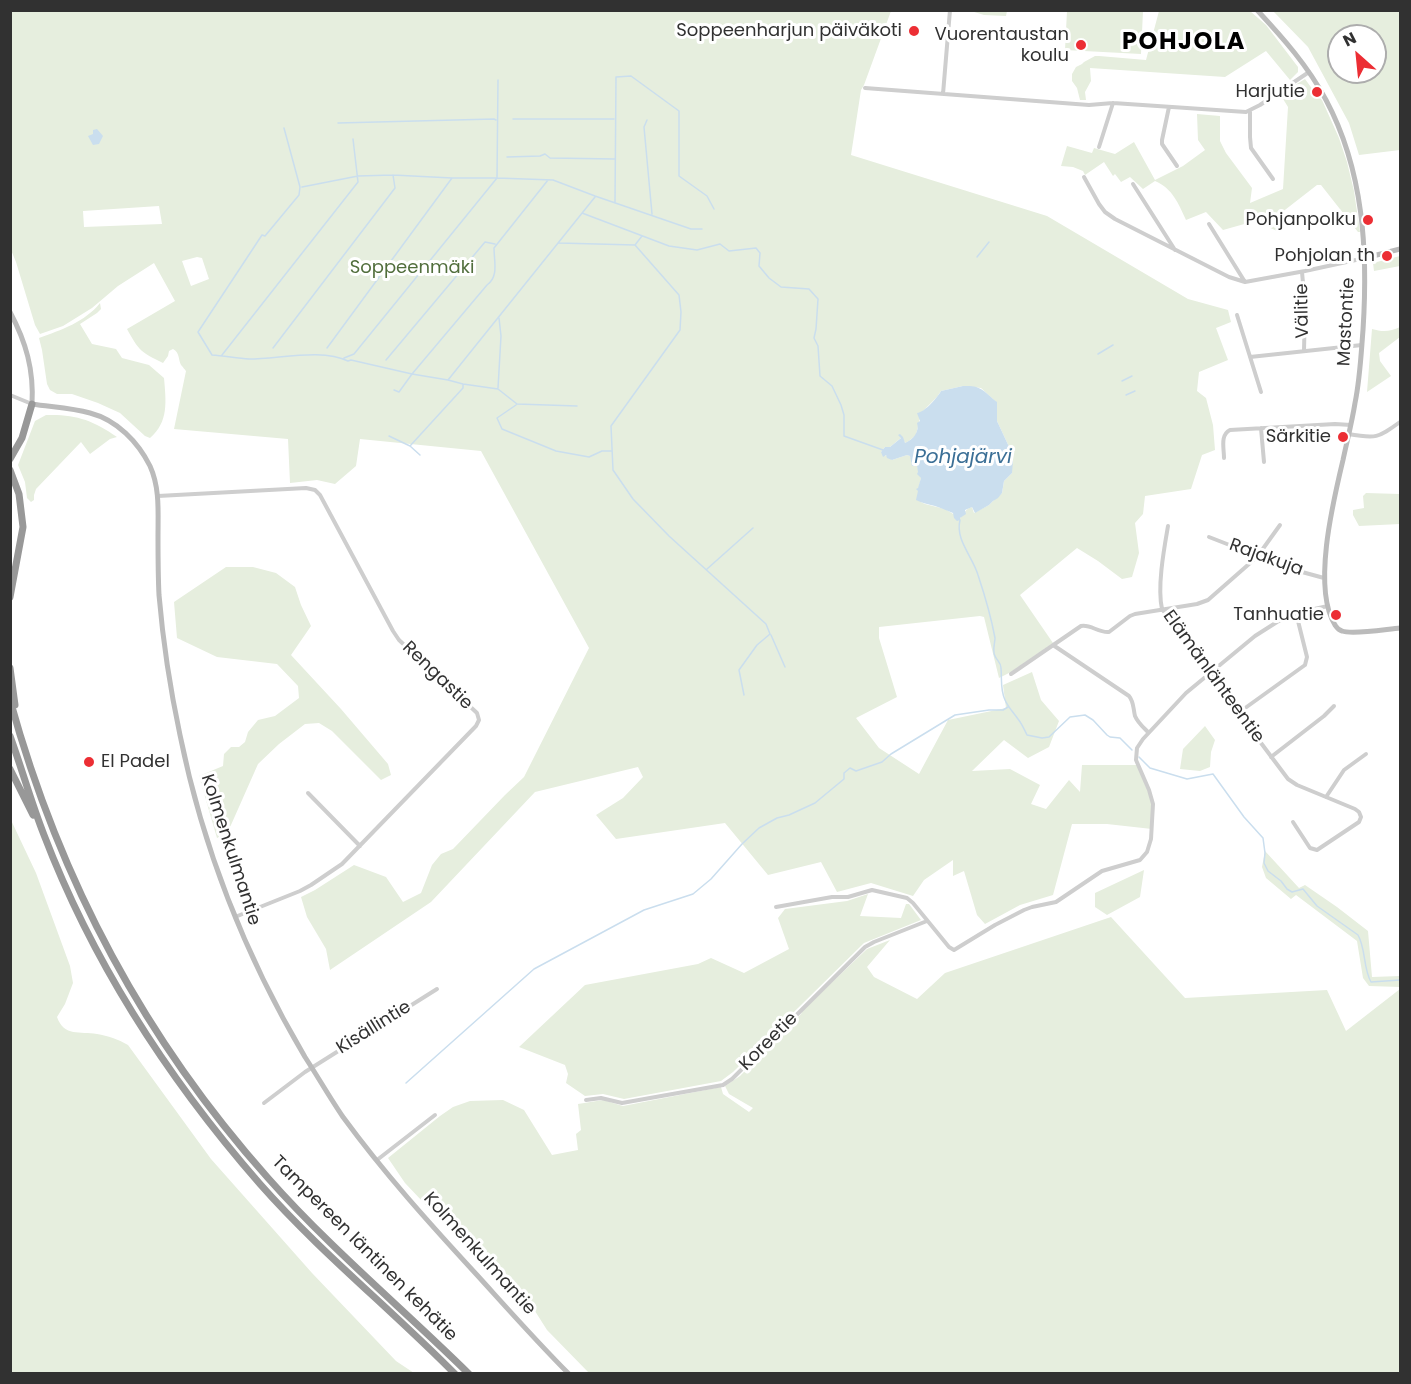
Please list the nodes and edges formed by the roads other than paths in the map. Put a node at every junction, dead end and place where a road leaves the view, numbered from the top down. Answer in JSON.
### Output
{"nodes":[{"id":1,"x":950,"y":10,"type":"edge"},
{"id":2,"x":1257,"y":10,"type":"edge"},
{"id":3,"x":1309,"y":72,"type":"junction"},
{"id":4,"x":866,"y":88,"type":"dead end"},
{"id":5,"x":943,"y":94,"type":"junction"},
{"id":6,"x":1113,"y":103,"type":"junction"},
{"id":7,"x":1169,"y":107,"type":"junction"},
{"id":8,"x":1250,"y":112,"type":"junction"},
{"id":9,"x":1099,"y":147,"type":"dead end"},
{"id":10,"x":1177,"y":166,"type":"dead end"},
{"id":11,"x":1084,"y":177,"type":"dead end"},
{"id":12,"x":1273,"y":179,"type":"dead end"},
{"id":13,"x":1133,"y":184,"type":"dead end"},
{"id":14,"x":1209,"y":224,"type":"dead end"},
{"id":15,"x":1401,"y":249,"type":"edge"},
{"id":16,"x":1175,"y":250,"type":"junction"},
{"id":17,"x":1365,"y":258,"type":"junction"},
{"id":18,"x":1302,"y":272,"type":"junction"},
{"id":19,"x":1245,"y":282,"type":"junction"},
{"id":20,"x":10,"y":312,"type":"edge"},
{"id":21,"x":1237,"y":315,"type":"dead end"},
{"id":22,"x":1362,"y":345,"type":"junction"},
{"id":23,"x":1304,"y":351,"type":"junction"},
{"id":24,"x":1250,"y":357,"type":"junction"},
{"id":25,"x":1260,"y":392,"type":"dead end"},
{"id":26,"x":10,"y":395,"type":"edge"},
{"id":27,"x":32,"y":404,"type":"junction"},
{"id":28,"x":1401,"y":422,"type":"edge"},
{"id":29,"x":1351,"y":425,"type":"junction"},
{"id":30,"x":1261,"y":428,"type":"junction"},
{"id":31,"x":1348,"y":434,"type":"junction"},
{"id":32,"x":1224,"y":458,"type":"dead end"},
{"id":33,"x":10,"y":459,"type":"edge"},
{"id":34,"x":1264,"y":462,"type":"dead end"},
{"id":35,"x":10,"y":470,"type":"edge"},
{"id":36,"x":158,"y":496,"type":"junction"},
{"id":37,"x":1280,"y":525,"type":"dead end"},
{"id":38,"x":1168,"y":526,"type":"dead end"},
{"id":39,"x":1209,"y":537,"type":"dead end"},
{"id":40,"x":1257,"y":557,"type":"junction"},
{"id":41,"x":1324,"y":578,"type":"junction"},
{"id":42,"x":10,"y":597,"type":"edge"},
{"id":43,"x":1328,"y":606,"type":"junction"},
{"id":44,"x":1162,"y":609,"type":"junction"},
{"id":45,"x":1296,"y":613,"type":"junction"},
{"id":46,"x":1401,"y":628,"type":"edge"},
{"id":47,"x":1053,"y":645,"type":"junction"},
{"id":48,"x":10,"y":668,"type":"edge"},
{"id":49,"x":1212,"y":673,"type":"junction"},
{"id":50,"x":1011,"y":674,"type":"dead end"},
{"id":51,"x":10,"y":700,"type":"edge"},
{"id":52,"x":1334,"y":706,"type":"dead end"},
{"id":53,"x":1241,"y":711,"type":"junction"},
{"id":54,"x":18,"y":728,"type":"junction"},
{"id":55,"x":1148,"y":732,"type":"junction"},
{"id":56,"x":10,"y":736,"type":"edge"},
{"id":57,"x":1366,"y":754,"type":"dead end"},
{"id":58,"x":1271,"y":757,"type":"junction"},
{"id":59,"x":10,"y":769,"type":"edge"},
{"id":60,"x":308,"y":793,"type":"dead end"},
{"id":61,"x":1326,"y":797,"type":"junction"},
{"id":62,"x":1293,"y":822,"type":"dead end"},
{"id":63,"x":44,"y":834,"type":"junction"},
{"id":64,"x":360,"y":846,"type":"junction"},
{"id":65,"x":776,"y":908,"type":"dead end"},
{"id":66,"x":235,"y":917,"type":"junction"},
{"id":67,"x":927,"y":921,"type":"junction"},
{"id":68,"x":437,"y":989,"type":"dead end"},
{"id":69,"x":312,"y":1068,"type":"junction"},
{"id":70,"x":586,"y":1100,"type":"dead end"},
{"id":71,"x":264,"y":1103,"type":"dead end"},
{"id":72,"x":435,"y":1114,"type":"dead end"},
{"id":73,"x":376,"y":1160,"type":"junction"},
{"id":74,"x":569,"y":1373,"type":"edge"},
{"id":75,"x":455,"y":1374,"type":"edge"},
{"id":76,"x":469,"y":1374,"type":"edge"}],
"edges":[{"from":1,"to":5,"type":"street"},
{"from":2,"to":3,"type":"street","name":"Mastontie"},
{"from":3,"to":8,"type":"street"},
{"from":3,"to":17,"type":"street","name":"Mastontie"},
{"from":4,"to":5,"type":"street"},
{"from":5,"to":6,"type":"street"},
{"from":6,"to":7,"type":"street"},
{"from":6,"to":9,"type":"street"},
{"from":7,"to":8,"type":"street"},
{"from":7,"to":10,"type":"street"},
{"from":8,"to":12,"type":"street"},
{"from":11,"to":16,"type":"street"},
{"from":13,"to":16,"type":"street"},
{"from":14,"to":19,"type":"street"},
{"from":15,"to":17,"type":"street"},
{"from":16,"to":19,"type":"street"},
{"from":17,"to":18,"type":"street"},
{"from":17,"to":22,"type":"street","name":"Mastontie"},
{"from":18,"to":19,"type":"street"},
{"from":18,"to":23,"type":"street","name":"Välitie"},
{"from":20,"to":27,"type":"street"},
{"from":21,"to":24,"type":"street"},
{"from":22,"to":23,"type":"street"},
{"from":22,"to":29,"type":"street","name":"Mastontie"},
{"from":23,"to":24,"type":"street"},
{"from":24,"to":25,"type":"street"},
{"from":26,"to":27,"type":"street"},
{"from":27,"to":33,"type":"highway"},
{"from":27,"to":36,"type":"street","name":"Kolmenkulmantie"},
{"from":28,"to":31,"type":"street"},
{"from":29,"to":30,"type":"street"},
{"from":29,"to":31,"type":"street","name":"Mastontie"},
{"from":30,"to":32,"type":"street"},
{"from":30,"to":34,"type":"street"},
{"from":31,"to":41,"type":"street","name":"Mastontie"},
{"from":35,"to":42,"type":"highway"},
{"from":36,"to":64,"type":"street","name":"Rengastie"},
{"from":36,"to":66,"type":"street","name":"Kolmenkulmantie"},
{"from":37,"to":40,"type":"street"},
{"from":38,"to":44,"type":"street","name":"Elämänlähteentie"},
{"from":39,"to":40,"type":"street","name":"Rajakuja"},
{"from":40,"to":41,"type":"street","name":"Rajakuja"},
{"from":40,"to":44,"type":"street"},
{"from":41,"to":43,"type":"street","name":"Mastontie"},
{"from":43,"to":45,"type":"street"},
{"from":43,"to":46,"type":"street","name":"Mastontie"},
{"from":44,"to":47,"type":"street"},
{"from":44,"to":49,"type":"street","name":"Elämänlähteentie"},
{"from":45,"to":49,"type":"street"},
{"from":45,"to":53,"type":"street"},
{"from":47,"to":50,"type":"street"},
{"from":47,"to":55,"type":"street"},
{"from":48,"to":54,"type":"highway"},
{"from":49,"to":53,"type":"street","name":"Elämänlähteentie"},
{"from":49,"to":55,"type":"street"},
{"from":51,"to":54,"type":"highway","name":"Tampereen läntinen kehätie"},
{"from":52,"to":58,"type":"street"},
{"from":53,"to":58,"type":"street","name":"Elämänlähteentie"},
{"from":54,"to":76,"type":"highway","name":"Tampereen läntinen kehätie"},
{"from":55,"to":67,"type":"street"},
{"from":56,"to":63,"type":"highway","name":"Tampereen läntinen kehätie"},
{"from":57,"to":61,"type":"street"},
{"from":58,"to":61,"type":"street","name":"Elämänlähteentie"},
{"from":59,"to":63,"type":"highway"},
{"from":60,"to":64,"type":"street"},
{"from":61,"to":62,"type":"street","name":"Elämänlähteentie"},
{"from":63,"to":75,"type":"highway","name":"Tampereen läntinen kehätie"},
{"from":64,"to":66,"type":"street","name":"Rengastie"},
{"from":65,"to":67,"type":"street"},
{"from":66,"to":69,"type":"street","name":"Kolmenkulmantie"},
{"from":67,"to":70,"type":"street","name":"Koreetie"},
{"from":68,"to":69,"type":"street","name":"Kisällintie"},
{"from":69,"to":71,"type":"street","name":"Kisällintie"},
{"from":69,"to":73,"type":"street","name":"Kolmenkulmantie"},
{"from":72,"to":73,"type":"street"},
{"from":73,"to":74,"type":"street","name":"Kolmenkulmantie"}]}
